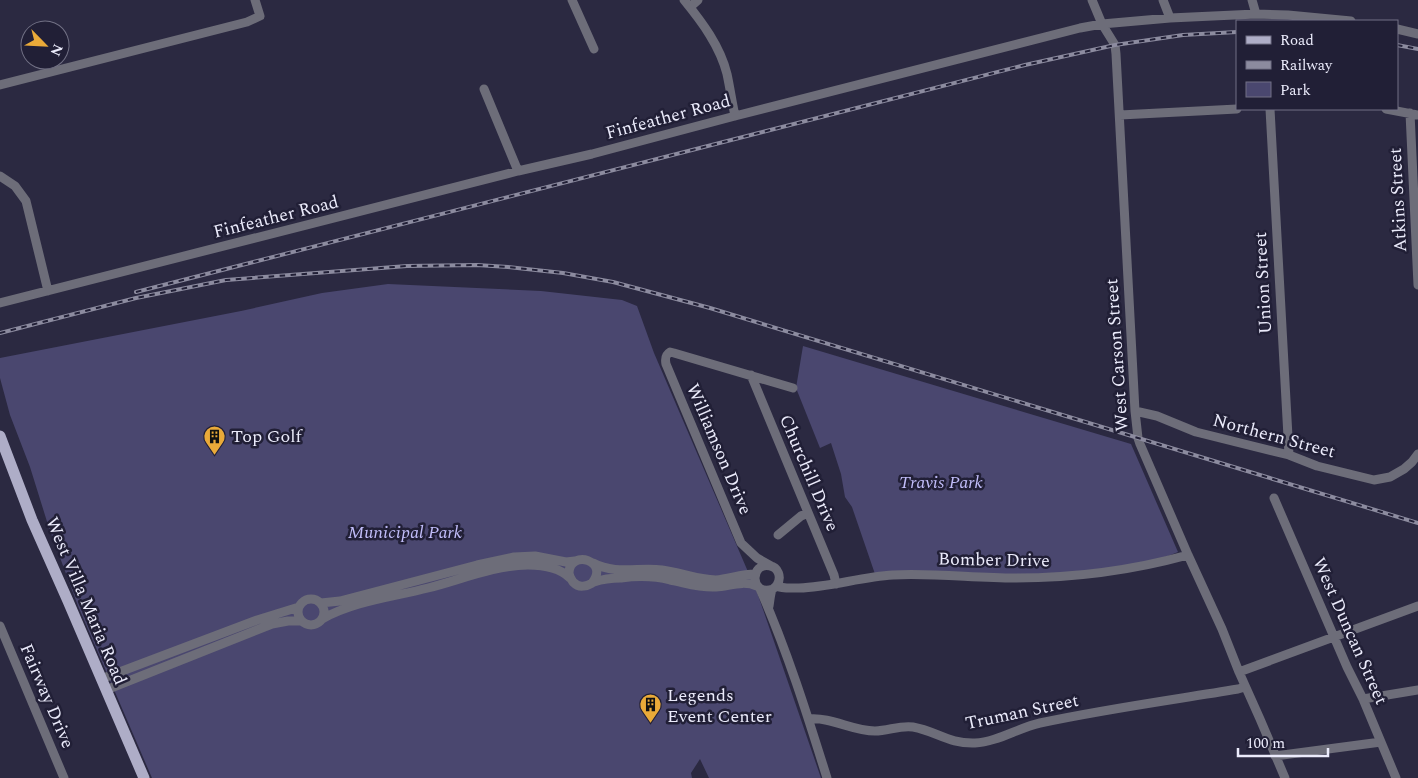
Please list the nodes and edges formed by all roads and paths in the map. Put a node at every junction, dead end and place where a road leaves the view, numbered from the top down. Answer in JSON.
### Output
{"nodes":[{"id":1,"x":255,"y":0,"type":"edge"},
{"id":2,"x":572,"y":0,"type":"edge"},
{"id":3,"x":698,"y":0,"type":"edge"},
{"id":4,"x":1092,"y":0,"type":"edge"},
{"id":5,"x":1163,"y":0,"type":"edge"},
{"id":6,"x":1252,"y":0,"type":"edge"},
{"id":7,"x":687,"y":4,"type":"edge"},
{"id":8,"x":1256,"y":14,"type":"junction"},
{"id":9,"x":1170,"y":18,"type":"junction"},
{"id":10,"x":1340,"y":20,"type":"edge"},
{"id":11,"x":1102,"y":24,"type":"junction"},
{"id":12,"x":1398,"y":29,"type":"edge"},
{"id":13,"x":1418,"y":34,"type":"edge"},
{"id":14,"x":594,"y":49,"type":"dead end"},
{"id":15,"x":0,"y":85,"type":"edge"},
{"id":16,"x":484,"y":89,"type":"dead end"},
{"id":17,"x":1236,"y":109,"type":"edge"},
{"id":18,"x":1270,"y":110,"type":"edge"},
{"id":19,"x":1392,"y":110,"type":"edge"},
{"id":20,"x":1414,"y":114,"type":"edge"},
{"id":21,"x":1120,"y":115,"type":"junction"},
{"id":22,"x":735,"y":116,"type":"junction"},
{"id":23,"x":518,"y":171,"type":"junction"},
{"id":24,"x":0,"y":176,"type":"edge"},
{"id":25,"x":1418,"y":285,"type":"edge"},
{"id":26,"x":48,"y":291,"type":"junction"},
{"id":27,"x":0,"y":303,"type":"edge"},
{"id":28,"x":751,"y":375,"type":"junction"},
{"id":29,"x":793,"y":388,"type":"dead end"},
{"id":30,"x":1135,"y":411,"type":"junction"},
{"id":31,"x":0,"y":436,"type":"edge"},
{"id":32,"x":1418,"y":454,"type":"edge"},
{"id":33,"x":1289,"y":455,"type":"junction"},
{"id":34,"x":1274,"y":498,"type":"dead end"},
{"id":35,"x":808,"y":513,"type":"junction"},
{"id":36,"x":778,"y":535,"type":"dead end"},
{"id":37,"x":751,"y":553,"type":"junction"},
{"id":38,"x":1188,"y":555,"type":"junction"},
{"id":39,"x":576,"y":561,"type":"junction"},
{"id":40,"x":593,"y":562,"type":"junction"},
{"id":41,"x":771,"y":566,"type":"junction"},
{"id":42,"x":756,"y":572,"type":"junction"},
{"id":43,"x":779,"y":575,"type":"junction"},
{"id":44,"x":570,"y":578,"type":"junction"},
{"id":45,"x":592,"y":583,"type":"junction"},
{"id":46,"x":836,"y":584,"type":"junction"},
{"id":47,"x":759,"y":587,"type":"junction"},
{"id":48,"x":774,"y":588,"type":"junction"},
{"id":49,"x":798,"y":588,"type":"junction"},
{"id":50,"x":321,"y":603,"type":"junction"},
{"id":51,"x":1418,"y":606,"type":"edge"},
{"id":52,"x":299,"y":607,"type":"junction"},
{"id":53,"x":769,"y":609,"type":"junction"},
{"id":54,"x":322,"y":619,"type":"junction"},
{"id":55,"x":302,"y":621,"type":"junction"},
{"id":56,"x":0,"y":626,"type":"edge"},
{"id":57,"x":1334,"y":637,"type":"junction"},
{"id":58,"x":1239,"y":672,"type":"junction"},
{"id":59,"x":104,"y":685,"type":"junction"},
{"id":60,"x":1245,"y":686,"type":"junction"},
{"id":61,"x":1418,"y":690,"type":"edge"},
{"id":62,"x":1363,"y":699,"type":"junction"},
{"id":63,"x":809,"y":718,"type":"junction"},
{"id":64,"x":1381,"y":742,"type":"junction"},
{"id":65,"x":1275,"y":756,"type":"junction"},
{"id":66,"x":64,"y":778,"type":"edge"},
{"id":67,"x":144,"y":778,"type":"edge"},
{"id":68,"x":827,"y":778,"type":"edge"},
{"id":69,"x":1285,"y":778,"type":"edge"},
{"id":70,"x":1396,"y":778,"type":"edge"}],
"edges":[{"from":1,"to":15,"type":"street"},
{"from":2,"to":14,"type":"street"},
{"from":3,"to":7,"type":"street"},
{"from":4,"to":11,"type":"street","name":"West Carson Street"},
{"from":5,"to":9,"type":"street"},
{"from":6,"to":8,"type":"street"},
{"from":7,"to":22,"type":"street"},
{"from":8,"to":9,"type":"street","name":"Finfeather Road"},
{"from":8,"to":10,"type":"street","name":"Finfeather Road"},
{"from":9,"to":11,"type":"street","name":"Finfeather Road"},
{"from":11,"to":21,"type":"street","name":"West Carson Street"},
{"from":11,"to":22,"type":"street","name":"Finfeather Road"},
{"from":12,"to":13,"type":"street"},
{"from":16,"to":23,"type":"street"},
{"from":17,"to":21,"type":"street"},
{"from":18,"to":33,"type":"street","name":"Union Street"},
{"from":19,"to":20,"type":"street"},
{"from":20,"to":25,"type":"street","name":"Atkins Street"},
{"from":21,"to":30,"type":"street","name":"West Carson Street"},
{"from":22,"to":23,"type":"street","name":"Finfeather Road"},
{"from":23,"to":26,"type":"street","name":"Finfeather Road"},
{"from":24,"to":26,"type":"street"},
{"from":26,"to":27,"type":"street","name":"Finfeather Road"},
{"from":28,"to":29,"type":"street"},
{"from":28,"to":35,"type":"street","name":"Churchill Drive"},
{"from":28,"to":37,"type":"street","name":"Williamson Drive"},
{"from":30,"to":33,"type":"street","name":"Northern Street"},
{"from":30,"to":38,"type":"street","name":"West Carson Street"},
{"from":31,"to":59,"type":"main road","name":"West Villa Maria Road"},
{"from":32,"to":33,"type":"street","name":"Northern Street"},
{"from":34,"to":57,"type":"street","name":"West Duncan Street"},
{"from":35,"to":36,"type":"street"},
{"from":35,"to":46,"type":"street","name":"Churchill Drive"},
{"from":37,"to":41,"type":"street","name":"Williamson Drive"},
{"from":37,"to":42,"type":"street","name":"Williamson Drive"},
{"from":38,"to":46,"type":"street","name":"Bomber Drive"},
{"from":38,"to":58,"type":"street","name":"West Carson Street"},
{"from":39,"to":40,"type":"street"},
{"from":39,"to":44,"type":"street"},
{"from":39,"to":50,"type":"street"},
{"from":40,"to":42,"type":"street"},
{"from":40,"to":45,"type":"street"},
{"from":41,"to":42,"type":"street"},
{"from":41,"to":43,"type":"street"},
{"from":42,"to":47,"type":"street"},
{"from":43,"to":48,"type":"street"},
{"from":43,"to":49,"type":"street"},
{"from":44,"to":45,"type":"street"},
{"from":44,"to":54,"type":"street"},
{"from":45,"to":47,"type":"street"},
{"from":46,"to":49,"type":"street","name":"Bomber Drive"},
{"from":47,"to":48,"type":"street"},
{"from":47,"to":53,"type":"street"},
{"from":48,"to":49,"type":"street","name":"Bomber Drive"},
{"from":48,"to":53,"type":"street"},
{"from":50,"to":52,"type":"street"},
{"from":50,"to":54,"type":"street"},
{"from":51,"to":57,"type":"street"},
{"from":52,"to":55,"type":"street"},
{"from":52,"to":59,"type":"street"},
{"from":53,"to":63,"type":"street"},
{"from":54,"to":55,"type":"street"},
{"from":55,"to":59,"type":"street"},
{"from":56,"to":66,"type":"street","name":"Fairway Drive"},
{"from":57,"to":58,"type":"street"},
{"from":57,"to":62,"type":"street","name":"West Duncan Street"},
{"from":58,"to":60,"type":"street","name":"West Carson Street"},
{"from":59,"to":67,"type":"main road","name":"West Villa Maria Road"},
{"from":60,"to":63,"type":"street","name":"Truman Street"},
{"from":60,"to":65,"type":"street","name":"West Carson Street"},
{"from":61,"to":62,"type":"street"},
{"from":62,"to":64,"type":"street","name":"West Duncan Street"},
{"from":63,"to":68,"type":"street"},
{"from":64,"to":65,"type":"street"},
{"from":64,"to":70,"type":"street","name":"West Duncan Street"},
{"from":65,"to":69,"type":"street","name":"West Carson Street"}]}
